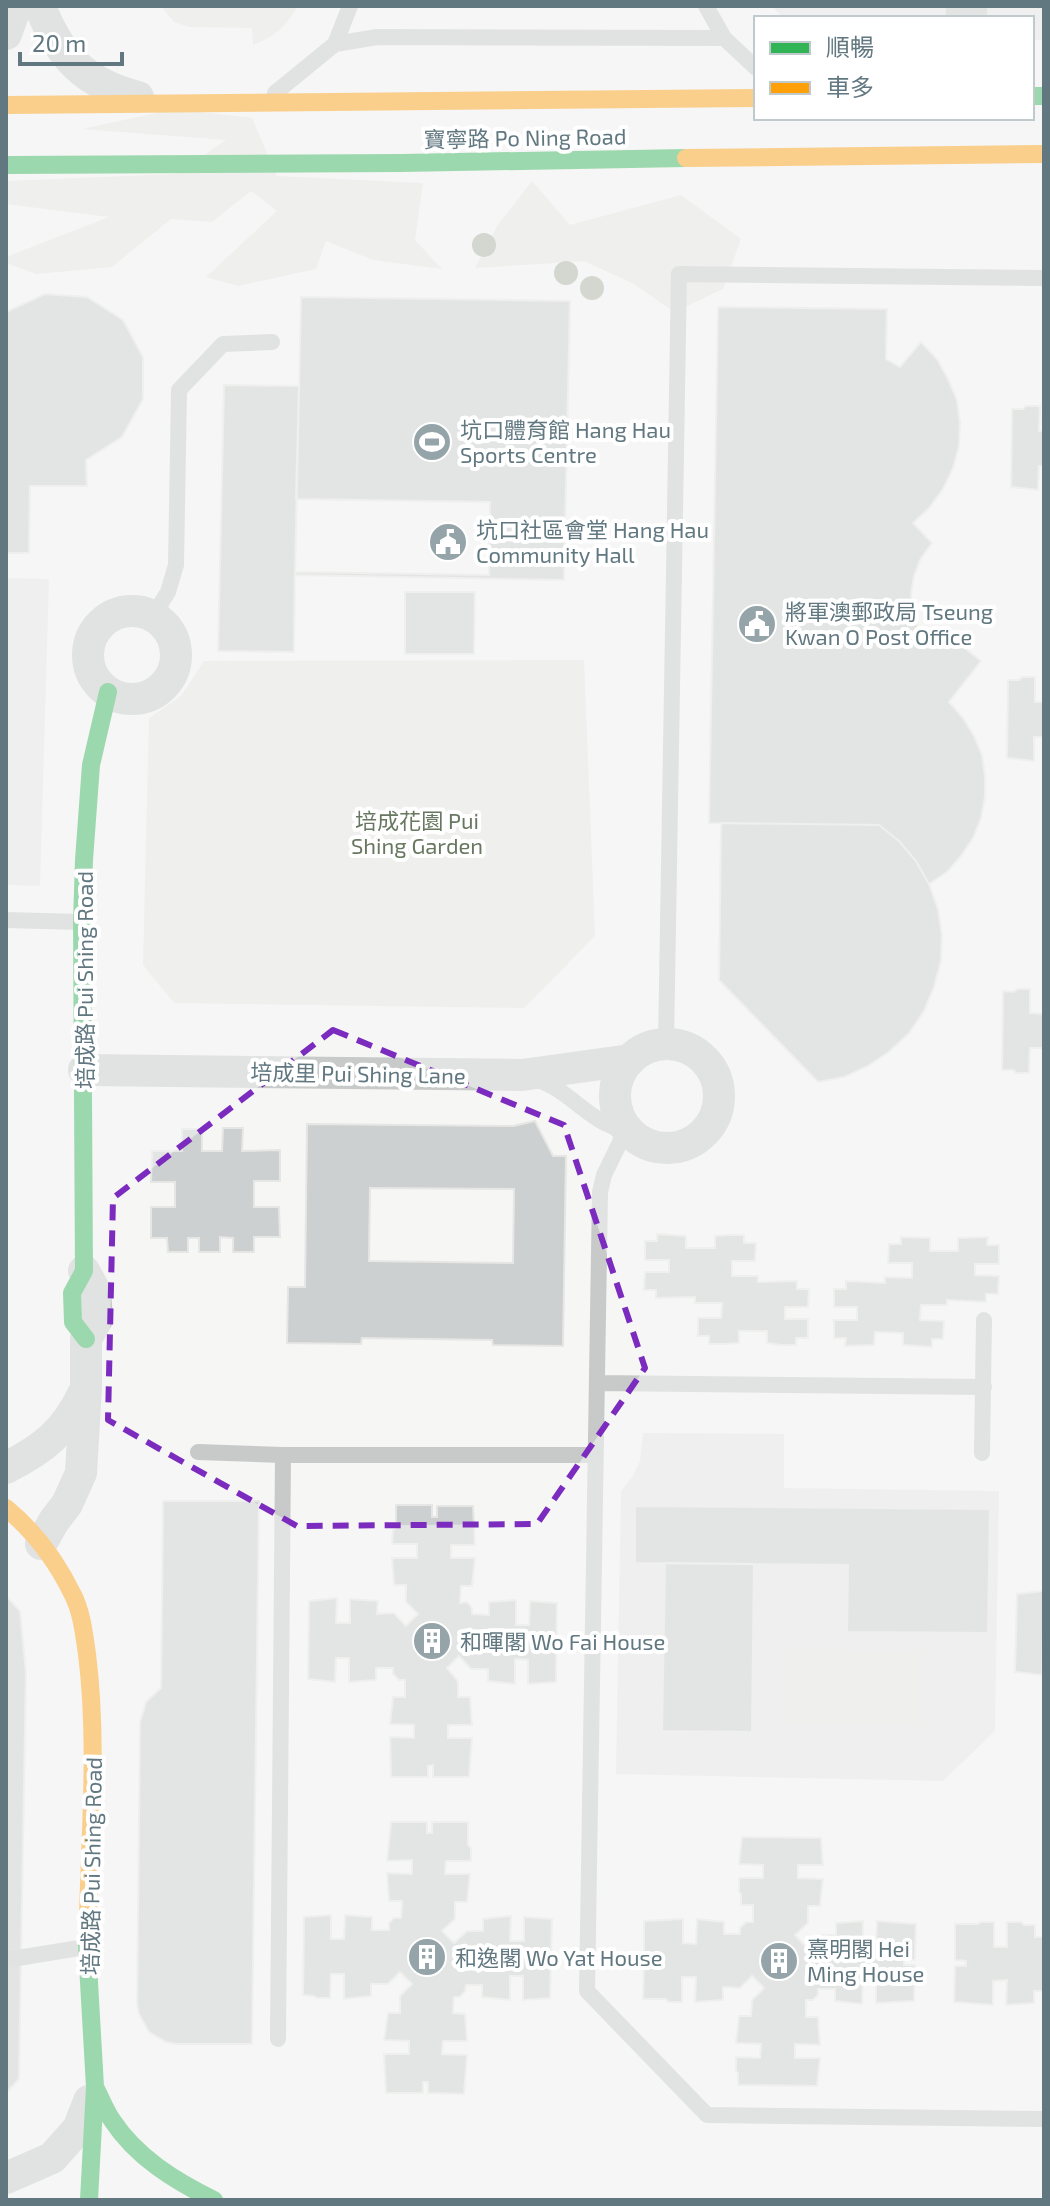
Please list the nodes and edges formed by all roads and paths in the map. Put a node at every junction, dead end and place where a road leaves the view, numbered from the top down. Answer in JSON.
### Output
{"nodes":[{"id":1,"x":16,"y":6,"type":"edge"},
{"id":2,"x":40,"y":6,"type":"edge"},
{"id":3,"x":350,"y":6,"type":"edge"},
{"id":4,"x":706,"y":6,"type":"edge"},
{"id":5,"x":6,"y":34,"type":"edge"},
{"id":6,"x":724,"y":38,"type":"junction"},
{"id":7,"x":335,"y":44,"type":"junction"},
{"id":8,"x":754,"y":66,"type":"edge"},
{"id":9,"x":754,"y":98,"type":"edge"},
{"id":10,"x":263,"y":103,"type":"junction"},
{"id":11,"x":167,"y":104,"type":"junction"},
{"id":12,"x":6,"y":105,"type":"edge"},
{"id":13,"x":1044,"y":154,"type":"edge"},
{"id":14,"x":6,"y":165,"type":"edge"},
{"id":15,"x":1044,"y":278,"type":"edge"},
{"id":16,"x":272,"y":342,"type":"dead end"},
{"id":17,"x":153,"y":616,"type":"junction"},
{"id":18,"x":108,"y":692,"type":"junction"},
{"id":19,"x":6,"y":920,"type":"edge"},
{"id":20,"x":82,"y":922,"type":"junction"},
{"id":21,"x":666,"y":1044,"type":"junction"},
{"id":22,"x":630,"y":1060,"type":"junction"},
{"id":23,"x":84,"y":1070,"type":"junction"},
{"id":24,"x":522,"y":1075,"type":"junction"},
{"id":25,"x":626,"y":1130,"type":"junction"},
{"id":26,"x":84,"y":1271,"type":"joint"},
{"id":27,"x":984,"y":1320,"type":"dead end"},
{"id":28,"x":597,"y":1383,"type":"junction"},
{"id":29,"x":86,"y":1387,"type":"junction"},
{"id":30,"x":984,"y":1387,"type":"junction"},
{"id":31,"x":198,"y":1452,"type":"dead end"},
{"id":32,"x":982,"y":1453,"type":"dead end"},
{"id":33,"x":283,"y":1455,"type":"junction"},
{"id":34,"x":595,"y":1455,"type":"junction"},
{"id":35,"x":6,"y":1468,"type":"edge"},
{"id":36,"x":6,"y":1508,"type":"edge"},
{"id":37,"x":41,"y":1544,"type":"junction"},
{"id":38,"x":87,"y":1947,"type":"junction"},
{"id":39,"x":6,"y":1960,"type":"edge"},
{"id":40,"x":278,"y":2039,"type":"dead end"},
{"id":41,"x":95,"y":2087,"type":"junction"},
{"id":42,"x":1044,"y":2119,"type":"edge"},
{"id":43,"x":6,"y":2178,"type":"edge"},
{"id":44,"x":89,"y":2200,"type":"edge"},
{"id":45,"x":214,"y":2200,"type":"edge"}],
"edges":[{"from":1,"to":5,"type":"street"},
{"from":2,"to":11,"type":"street"},
{"from":3,"to":7,"type":"lane"},
{"from":4,"to":6,"type":"lane"},
{"from":6,"to":7,"type":"lane"},
{"from":6,"to":8,"type":"lane"},
{"from":7,"to":10,"type":"lane"},
{"from":9,"to":10,"type":"main road","name":"寶寧路 Po Ning Road"},
{"from":10,"to":11,"type":"main road","name":"寶寧路 Po Ning Road"},
{"from":11,"to":12,"type":"main road","name":"寶寧路 Po Ning Road"},
{"from":13,"to":14,"type":"main road","name":"寶寧路 Po Ning Road"},
{"from":15,"to":21,"type":"lane"},
{"from":16,"to":17,"type":"lane"},
{"from":17,"to":18,"type":"street"},
{"from":17,"to":18,"type":"street"},
{"from":18,"to":20,"type":"main road","name":"培成路 Pui Shing Road"},
{"from":19,"to":20,"type":"lane"},
{"from":20,"to":23,"type":"main road","name":"培成路 Pui Shing Road"},
{"from":21,"to":22,"type":"street","name":"培成里 Pui Shing Lane"},
{"from":21,"to":25,"type":"street"},
{"from":22,"to":24,"type":"street","name":"培成里 Pui Shing Lane"},
{"from":22,"to":25,"type":"street"},
{"from":23,"to":24,"type":"street","name":"培成里 Pui Shing Lane"},
{"from":23,"to":26,"type":"main road","name":"培成路 Pui Shing Road"},
{"from":24,"to":25,"type":"lane"},
{"from":25,"to":28,"type":"lane"},
{"from":26,"to":29,"type":"street","name":"培成路 Pui Shing Road"},
{"from":27,"to":30,"type":"lane"},
{"from":28,"to":30,"type":"lane"},
{"from":28,"to":34,"type":"lane"},
{"from":29,"to":35,"type":"street","name":"培成路 Pui Shing Road"},
{"from":29,"to":37,"type":"street","name":"培成路 Pui Shing Road"},
{"from":30,"to":32,"type":"lane"},
{"from":31,"to":33,"type":"lane"},
{"from":33,"to":34,"type":"lane"},
{"from":33,"to":40,"type":"lane"},
{"from":34,"to":42,"type":"lane"},
{"from":36,"to":37,"type":"main road","name":"培成路 Pui Shing Road"},
{"from":37,"to":38,"type":"main road","name":"培成路 Pui Shing Road"},
{"from":38,"to":39,"type":"lane"},
{"from":38,"to":41,"type":"main road","name":"培成路 Pui Shing Road"},
{"from":41,"to":43,"type":"street"},
{"from":41,"to":44,"type":"main road","name":"培成路 Pui Shing Road"},
{"from":41,"to":45,"type":"main road"}]}
